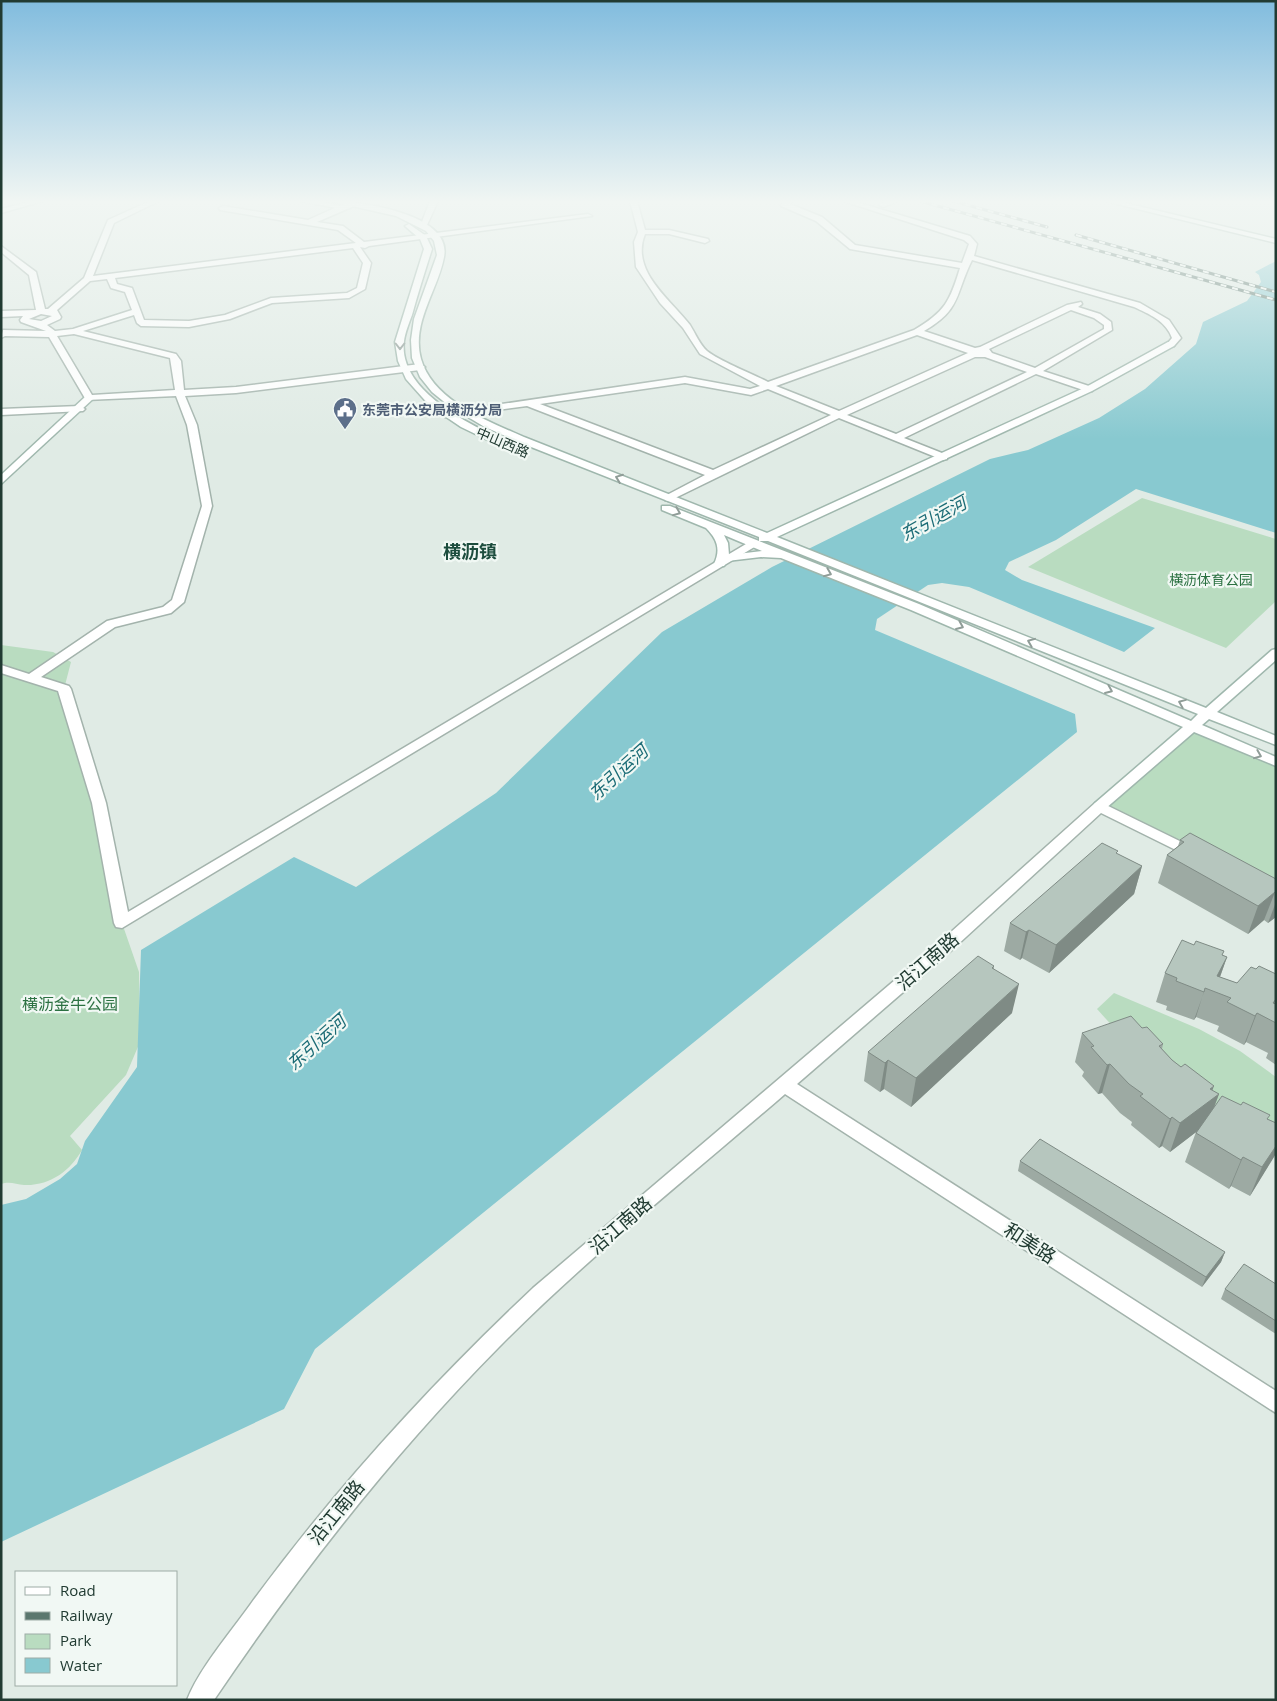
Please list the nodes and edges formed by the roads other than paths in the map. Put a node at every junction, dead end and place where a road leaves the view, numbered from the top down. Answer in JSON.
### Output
{"nodes":[{"id":1,"x":36,"y":280,"type":"edge"},
{"id":2,"x":86,"y":280,"type":"edge"},
{"id":3,"x":111,"y":280,"type":"edge"},
{"id":4,"x":363,"y":280,"type":"edge"},
{"id":5,"x":420,"y":280,"type":"edge"},
{"id":6,"x":433,"y":280,"type":"edge"},
{"id":7,"x":649,"y":280,"type":"edge"},
{"id":8,"x":961,"y":280,"type":"edge"},
{"id":9,"x":1052,"y":280,"type":"edge"},
{"id":10,"x":1100,"y":294,"type":"junction"},
{"id":11,"x":1070,"y":307,"type":"junction"},
{"id":12,"x":136,"y":310,"type":"junction"},
{"id":13,"x":1,"y":314,"type":"edge"},
{"id":14,"x":44,"y":314,"type":"junction"},
{"id":15,"x":24,"y":320,"type":"junction"},
{"id":16,"x":35,"y":323,"type":"junction"},
{"id":17,"x":74,"y":331,"type":"junction"},
{"id":18,"x":50,"y":332,"type":"junction"},
{"id":19,"x":917,"y":332,"type":"junction"},
{"id":20,"x":1,"y":335,"type":"edge"},
{"id":21,"x":979,"y":352,"type":"junction"},
{"id":22,"x":420,"y":367,"type":"junction"},
{"id":23,"x":404,"y":369,"type":"junction"},
{"id":24,"x":1036,"y":370,"type":"junction"},
{"id":25,"x":768,"y":386,"type":"junction"},
{"id":26,"x":1089,"y":389,"type":"junction"},
{"id":27,"x":180,"y":394,"type":"junction"},
{"id":28,"x":88,"y":398,"type":"junction"},
{"id":29,"x":526,"y":403,"type":"junction"},
{"id":30,"x":80,"y":409,"type":"junction"},
{"id":31,"x":1,"y":412,"type":"edge"},
{"id":32,"x":465,"y":412,"type":"junction"},
{"id":33,"x":448,"y":415,"type":"junction"},
{"id":34,"x":840,"y":415,"type":"junction"},
{"id":35,"x":896,"y":438,"type":"junction"},
{"id":36,"x":943,"y":457,"type":"junction"},
{"id":37,"x":713,"y":474,"type":"junction"},
{"id":38,"x":1,"y":481,"type":"edge"},
{"id":39,"x":669,"y":498,"type":"junction"},
{"id":40,"x":721,"y":518,"type":"junction"},
{"id":41,"x":800,"y":521,"type":"junction"},
{"id":42,"x":708,"y":525,"type":"junction"},
{"id":43,"x":761,"y":540,"type":"junction"},
{"id":44,"x":795,"y":548,"type":"junction"},
{"id":45,"x":783,"y":555,"type":"junction"},
{"id":46,"x":725,"y":561,"type":"junction"},
{"id":47,"x":920,"y":603,"type":"junction"},
{"id":48,"x":1276,"y":653,"type":"edge"},
{"id":49,"x":1,"y":669,"type":"edge"},
{"id":50,"x":31,"y":678,"type":"junction"},
{"id":51,"x":1210,"y":714,"type":"junction"},
{"id":52,"x":1191,"y":727,"type":"junction"},
{"id":53,"x":1276,"y":741,"type":"edge"},
{"id":54,"x":1276,"y":762,"type":"edge"},
{"id":55,"x":1100,"y":806,"type":"junction"},
{"id":56,"x":1206,"y":859,"type":"edge"},
{"id":57,"x":784,"y":1084,"type":"junction"},
{"id":58,"x":1276,"y":1402,"type":"edge"},
{"id":59,"x":199,"y":1700,"type":"edge"}],
"edges":[{"from":1,"to":14,"type":"street"},
{"from":2,"to":14,"type":"street"},
{"from":3,"to":12,"type":"street"},
{"from":4,"to":12,"type":"street"},
{"from":5,"to":23,"type":"street","name":"中山西路","one_way":true},
{"from":6,"to":22,"type":"street","name":"中山西路"},
{"from":7,"to":25,"type":"street"},
{"from":8,"to":19,"type":"street"},
{"from":9,"to":10,"type":"street"},
{"from":10,"to":11,"type":"street"},
{"from":10,"to":26,"type":"street"},
{"from":11,"to":21,"type":"street"},
{"from":11,"to":24,"type":"street"},
{"from":12,"to":17,"type":"street"},
{"from":13,"to":14,"type":"street"},
{"from":13,"to":15,"type":"street"},
{"from":14,"to":15,"type":"street"},
{"from":14,"to":16,"type":"street"},
{"from":14,"to":18,"type":"street"},
{"from":15,"to":16,"type":"street"},
{"from":16,"to":18,"type":"street"},
{"from":17,"to":18,"type":"street"},
{"from":17,"to":27,"type":"street"},
{"from":18,"to":20,"type":"street"},
{"from":18,"to":28,"type":"street"},
{"from":19,"to":21,"type":"street"},
{"from":19,"to":25,"type":"street"},
{"from":21,"to":24,"type":"street"},
{"from":21,"to":34,"type":"street"},
{"from":22,"to":23,"type":"street"},
{"from":22,"to":32,"type":"street","name":"中山西路"},
{"from":23,"to":27,"type":"street"},
{"from":23,"to":33,"type":"street","name":"中山西路"},
{"from":24,"to":26,"type":"street"},
{"from":24,"to":35,"type":"street"},
{"from":25,"to":29,"type":"street"},
{"from":25,"to":34,"type":"street"},
{"from":26,"to":36,"type":"street"},
{"from":27,"to":28,"type":"street"},
{"from":27,"to":50,"type":"street"},
{"from":28,"to":30,"type":"street"},
{"from":29,"to":32,"type":"street"},
{"from":29,"to":37,"type":"street"},
{"from":30,"to":31,"type":"street"},
{"from":30,"to":38,"type":"street"},
{"from":32,"to":33,"type":"street"},
{"from":39,"to":32,"type":"street","name":"中山西路","one_way":true},
{"from":33,"to":42,"type":"street","name":"中山西路","one_way":true},
{"from":34,"to":35,"type":"street"},
{"from":34,"to":37,"type":"street"},
{"from":35,"to":36,"type":"street"},
{"from":36,"to":41,"type":"street"},
{"from":37,"to":39,"type":"street"},
{"from":39,"to":40,"type":"street","name":"中山西路"},
{"from":40,"to":41,"type":"street"},
{"from":40,"to":43,"type":"street","name":"中山西路"},
{"from":41,"to":43,"type":"street"},
{"from":41,"to":44,"type":"street"},
{"from":42,"to":43,"type":"street","name":"中山西路"},
{"from":42,"to":46,"type":"street"},
{"from":43,"to":44,"type":"street","name":"中山西路"},
{"from":43,"to":45,"type":"street","name":"中山西路"},
{"from":43,"to":46,"type":"street"},
{"from":44,"to":47,"type":"street","name":"中山西路"},
{"from":45,"to":46,"type":"street"},
{"from":45,"to":47,"type":"street","name":"中山西路","one_way":true},
{"from":46,"to":50,"type":"street"},
{"from":51,"to":47,"type":"street","one_way":true},
{"from":47,"to":52,"type":"street","one_way":true},
{"from":48,"to":51,"type":"street","name":"沿江南路"},
{"from":49,"to":50,"type":"street"},
{"from":51,"to":52,"type":"street","name":"沿江南路"},
{"from":51,"to":53,"type":"street"},
{"from":52,"to":54,"type":"street","one_way":true},
{"from":52,"to":55,"type":"street","name":"沿江南路"},
{"from":55,"to":56,"type":"street"},
{"from":55,"to":57,"type":"street","name":"沿江南路"},
{"from":57,"to":58,"type":"street","name":"和美路"},
{"from":57,"to":59,"type":"street","name":"沿江南路"}]}
